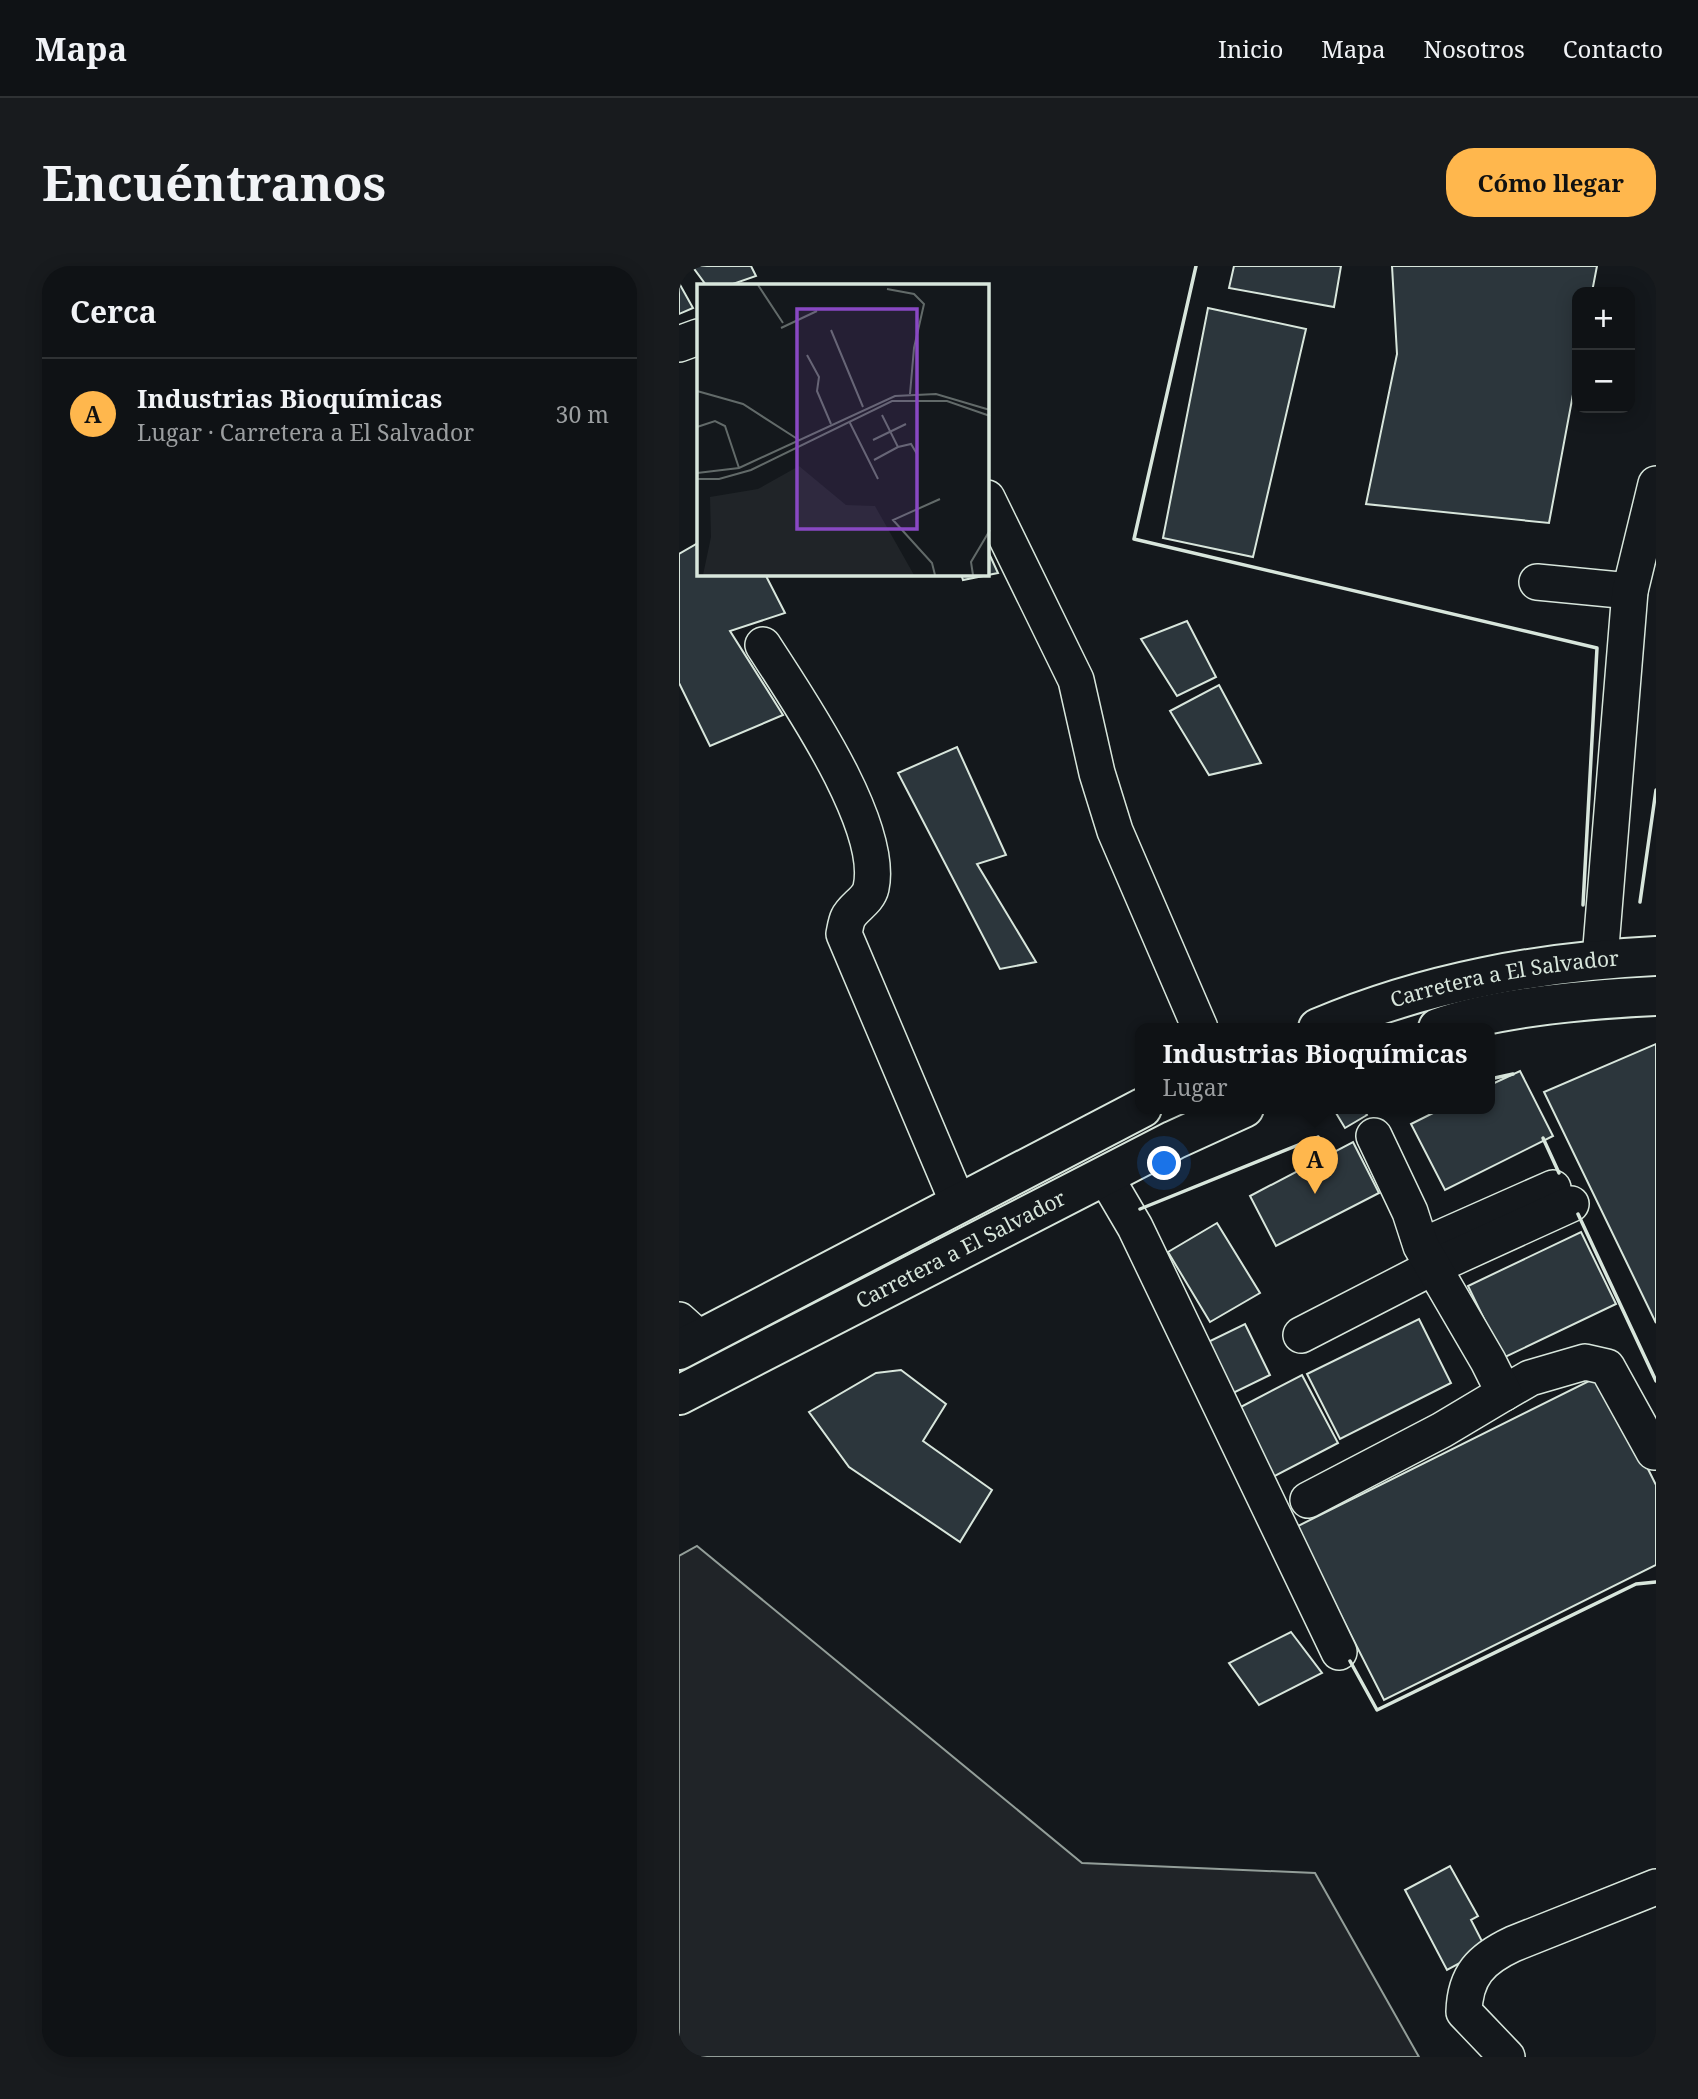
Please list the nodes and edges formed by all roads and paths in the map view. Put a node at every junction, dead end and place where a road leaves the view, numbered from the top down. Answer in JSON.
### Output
{"nodes":[{"id":1,"x":697,"y":337,"type":"edge"},
{"id":2,"x":679,"y":344,"type":"edge"},
{"id":3,"x":1656,"y":484,"type":"edge"},
{"id":4,"x":989,"y":503,"type":"edge"},
{"id":5,"x":1537,"y":582,"type":"dead end"},
{"id":6,"x":1630,"y":591,"type":"junction"},
{"id":7,"x":763,"y":645,"type":"dead end"},
{"id":8,"x":1656,"y":956,"type":"edge"},
{"id":9,"x":1600,"y":959,"type":"junction"},
{"id":10,"x":1656,"y":996,"type":"edge"},
{"id":11,"x":1198,"y":1023,"type":"edge"},
{"id":12,"x":1333,"y":1023,"type":"edge"},
{"id":13,"x":1451,"y":1023,"type":"edge"},
{"id":14,"x":1135,"y":1112,"type":"edge"},
{"id":15,"x":1232,"y":1114,"type":"edge"},
{"id":16,"x":1374,"y":1136,"type":"dead end"},
{"id":17,"x":1105,"y":1176,"type":"junction"},
{"id":18,"x":1564,"y":1195,"type":"dead end"},
{"id":19,"x":958,"y":1203,"type":"junction"},
{"id":20,"x":1427,"y":1256,"type":"junction"},
{"id":21,"x":1295,"y":1326,"type":"dead end"},
{"id":22,"x":686,"y":1336,"type":"edge"},
{"id":23,"x":1504,"y":1393,"type":"junction"},
{"id":24,"x":679,"y":1395,"type":"edge"},
{"id":25,"x":1654,"y":1452,"type":"dead end"},
{"id":26,"x":1308,"y":1500,"type":"dead end"},
{"id":27,"x":1339,"y":1652,"type":"dead end"},
{"id":28,"x":1656,"y":1887,"type":"edge"},
{"id":29,"x":1507,"y":2057,"type":"edge"}],
"edges":[{"from":1,"to":2,"type":"street"},
{"from":3,"to":6,"type":"street"},
{"from":4,"to":11,"type":"street"},
{"from":5,"to":6,"type":"street"},
{"from":6,"to":9,"type":"street"},
{"from":7,"to":19,"type":"street"},
{"from":8,"to":9,"type":"highway","name":"Carretera a El Salvador"},
{"from":9,"to":12,"type":"highway","name":"Carretera a El Salvador"},
{"from":10,"to":13,"type":"highway","name":"Carretera a El Salvador"},
{"from":14,"to":19,"type":"highway","name":"Carretera a El Salvador"},
{"from":15,"to":17,"type":"highway","name":"Carretera a El Salvador"},
{"from":16,"to":20,"type":"street"},
{"from":17,"to":24,"type":"highway","name":"Carretera a El Salvador"},
{"from":17,"to":27,"type":"street"},
{"from":18,"to":20,"type":"street"},
{"from":19,"to":22,"type":"highway","name":"Carretera a El Salvador"},
{"from":20,"to":21,"type":"street"},
{"from":20,"to":23,"type":"street"},
{"from":23,"to":25,"type":"street"},
{"from":23,"to":26,"type":"street"},
{"from":28,"to":29,"type":"street"}]}
